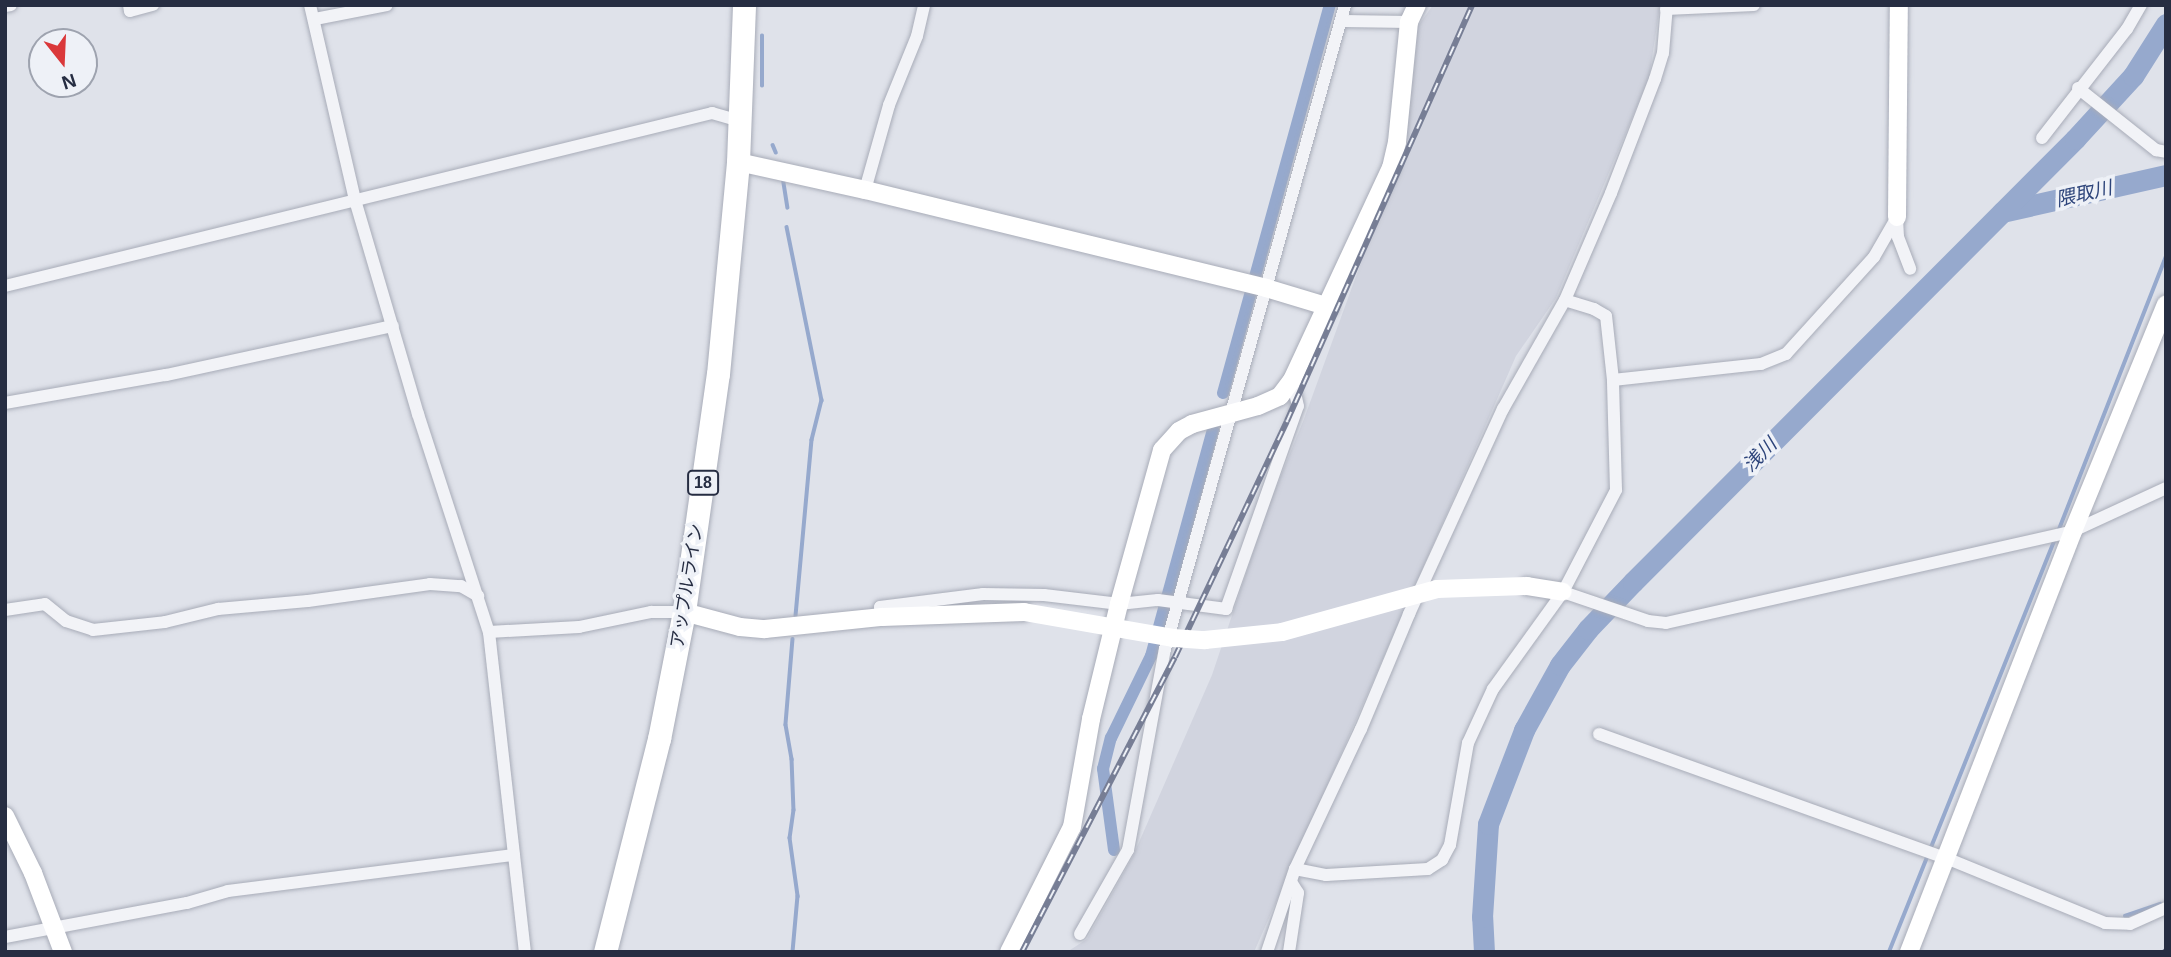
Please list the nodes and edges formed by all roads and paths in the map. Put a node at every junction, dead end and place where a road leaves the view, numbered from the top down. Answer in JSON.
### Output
{"nodes":[{"id":1,"x":11,"y":5,"type":"edge"},
{"id":2,"x":129,"y":5,"type":"edge"},
{"id":3,"x":153,"y":5,"type":"edge"},
{"id":4,"x":310,"y":5,"type":"edge"},
{"id":5,"x":387,"y":5,"type":"edge"},
{"id":6,"x":744,"y":5,"type":"edge"},
{"id":7,"x":924,"y":5,"type":"edge"},
{"id":8,"x":1345,"y":5,"type":"edge"},
{"id":9,"x":1417,"y":5,"type":"edge"},
{"id":10,"x":1754,"y":5,"type":"edge"},
{"id":11,"x":1899,"y":5,"type":"edge"},
{"id":12,"x":2141,"y":5,"type":"edge"},
{"id":13,"x":5,"y":6,"type":"edge"},
{"id":14,"x":1667,"y":7,"type":"edge"},
{"id":15,"x":315,"y":19,"type":"junction"},
{"id":16,"x":1343,"y":21,"type":"junction"},
{"id":17,"x":1409,"y":22,"type":"junction"},
{"id":18,"x":2080,"y":89,"type":"junction"},
{"id":19,"x":740,"y":121,"type":"junction"},
{"id":20,"x":2042,"y":138,"type":"dead end"},
{"id":21,"x":2166,"y":152,"type":"edge"},
{"id":22,"x":738,"y":162,"type":"junction"},
{"id":23,"x":865,"y":190,"type":"junction"},
{"id":24,"x":355,"y":200,"type":"junction"},
{"id":25,"x":1897,"y":218,"type":"junction"},
{"id":26,"x":1910,"y":269,"type":"dead end"},
{"id":27,"x":5,"y":286,"type":"edge"},
{"id":28,"x":1256,"y":286,"type":"junction"},
{"id":29,"x":1565,"y":300,"type":"junction"},
{"id":30,"x":2166,"y":304,"type":"edge"},
{"id":31,"x":1329,"y":307,"type":"junction"},
{"id":32,"x":393,"y":326,"type":"junction"},
{"id":33,"x":1293,"y":380,"type":"junction"},
{"id":34,"x":1613,"y":380,"type":"junction"},
{"id":35,"x":5,"y":403,"type":"edge"},
{"id":36,"x":1230,"y":414,"type":"junction"},
{"id":37,"x":2166,"y":488,"type":"edge"},
{"id":38,"x":2073,"y":531,"type":"junction"},
{"id":39,"x":1563,"y":592,"type":"junction"},
{"id":40,"x":478,"y":596,"type":"junction"},
{"id":41,"x":1119,"y":604,"type":"junction"},
{"id":42,"x":1175,"y":604,"type":"junction"},
{"id":43,"x":5,"y":610,"type":"edge"},
{"id":44,"x":684,"y":612,"type":"junction"},
{"id":45,"x":882,"y":617,"type":"junction"},
{"id":46,"x":489,"y":632,"type":"junction"},
{"id":47,"x":1599,"y":734,"type":"dead end"},
{"id":48,"x":5,"y":816,"type":"edge"},
{"id":49,"x":514,"y":855,"type":"junction"},
{"id":50,"x":1946,"y":858,"type":"junction"},
{"id":51,"x":1295,"y":869,"type":"junction"},
{"id":52,"x":1291,"y":882,"type":"junction"},
{"id":53,"x":2166,"y":908,"type":"edge"},
{"id":54,"x":55,"y":930,"type":"junction"},
{"id":55,"x":1080,"y":934,"type":"dead end"},
{"id":56,"x":5,"y":937,"type":"edge"},
{"id":57,"x":63,"y":952,"type":"edge"},
{"id":58,"x":525,"y":952,"type":"edge"},
{"id":59,"x":605,"y":952,"type":"edge"},
{"id":60,"x":1009,"y":952,"type":"edge"},
{"id":61,"x":1267,"y":952,"type":"edge"},
{"id":62,"x":1289,"y":952,"type":"edge"},
{"id":63,"x":1909,"y":952,"type":"edge"}],
"edges":[{"from":1,"to":13,"type":"street"},
{"from":2,"to":3,"type":"street"},
{"from":4,"to":15,"type":"street"},
{"from":5,"to":15,"type":"street"},
{"from":6,"to":19,"type":"highway","name":"アップルライン","number":"18"},
{"from":7,"to":23,"type":"street"},
{"from":8,"to":16,"type":"street"},
{"from":9,"to":17,"type":"street"},
{"from":10,"to":14,"type":"street"},
{"from":11,"to":25,"type":"street"},
{"from":12,"to":18,"type":"street"},
{"from":14,"to":29,"type":"street"},
{"from":15,"to":24,"type":"street"},
{"from":16,"to":17,"type":"street"},
{"from":16,"to":28,"type":"street"},
{"from":17,"to":31,"type":"street"},
{"from":18,"to":20,"type":"street"},
{"from":18,"to":21,"type":"street"},
{"from":19,"to":22,"type":"highway","name":"アップルライン","number":"18"},
{"from":19,"to":24,"type":"street"},
{"from":22,"to":23,"type":"street"},
{"from":22,"to":44,"type":"highway","name":"アップルライン","number":"18"},
{"from":23,"to":28,"type":"street"},
{"from":24,"to":27,"type":"street"},
{"from":24,"to":32,"type":"street"},
{"from":25,"to":26,"type":"street"},
{"from":25,"to":34,"type":"street"},
{"from":28,"to":31,"type":"street"},
{"from":28,"to":36,"type":"street"},
{"from":29,"to":34,"type":"street"},
{"from":29,"to":51,"type":"street"},
{"from":30,"to":38,"type":"street"},
{"from":31,"to":33,"type":"street"},
{"from":32,"to":35,"type":"street"},
{"from":32,"to":40,"type":"street"},
{"from":33,"to":36,"type":"street"},
{"from":33,"to":42,"type":"street"},
{"from":34,"to":39,"type":"street"},
{"from":36,"to":41,"type":"street"},
{"from":36,"to":42,"type":"street"},
{"from":37,"to":38,"type":"street"},
{"from":38,"to":39,"type":"street"},
{"from":38,"to":50,"type":"street"},
{"from":39,"to":45,"type":"street","bridge":true},
{"from":39,"to":51,"type":"street"},
{"from":40,"to":43,"type":"street"},
{"from":40,"to":46,"type":"street"},
{"from":41,"to":42,"type":"street"},
{"from":41,"to":45,"type":"street"},
{"from":41,"to":60,"type":"street"},
{"from":42,"to":55,"type":"street"},
{"from":44,"to":45,"type":"street"},
{"from":44,"to":46,"type":"street"},
{"from":44,"to":59,"type":"highway","name":"アップルライン","number":"18"},
{"from":46,"to":49,"type":"street"},
{"from":47,"to":50,"type":"street"},
{"from":48,"to":54,"type":"street"},
{"from":49,"to":54,"type":"street"},
{"from":49,"to":58,"type":"street"},
{"from":50,"to":53,"type":"street"},
{"from":50,"to":63,"type":"street"},
{"from":51,"to":52,"type":"street"},
{"from":52,"to":61,"type":"street"},
{"from":52,"to":62,"type":"street"},
{"from":54,"to":56,"type":"street"},
{"from":54,"to":57,"type":"street"}]}
